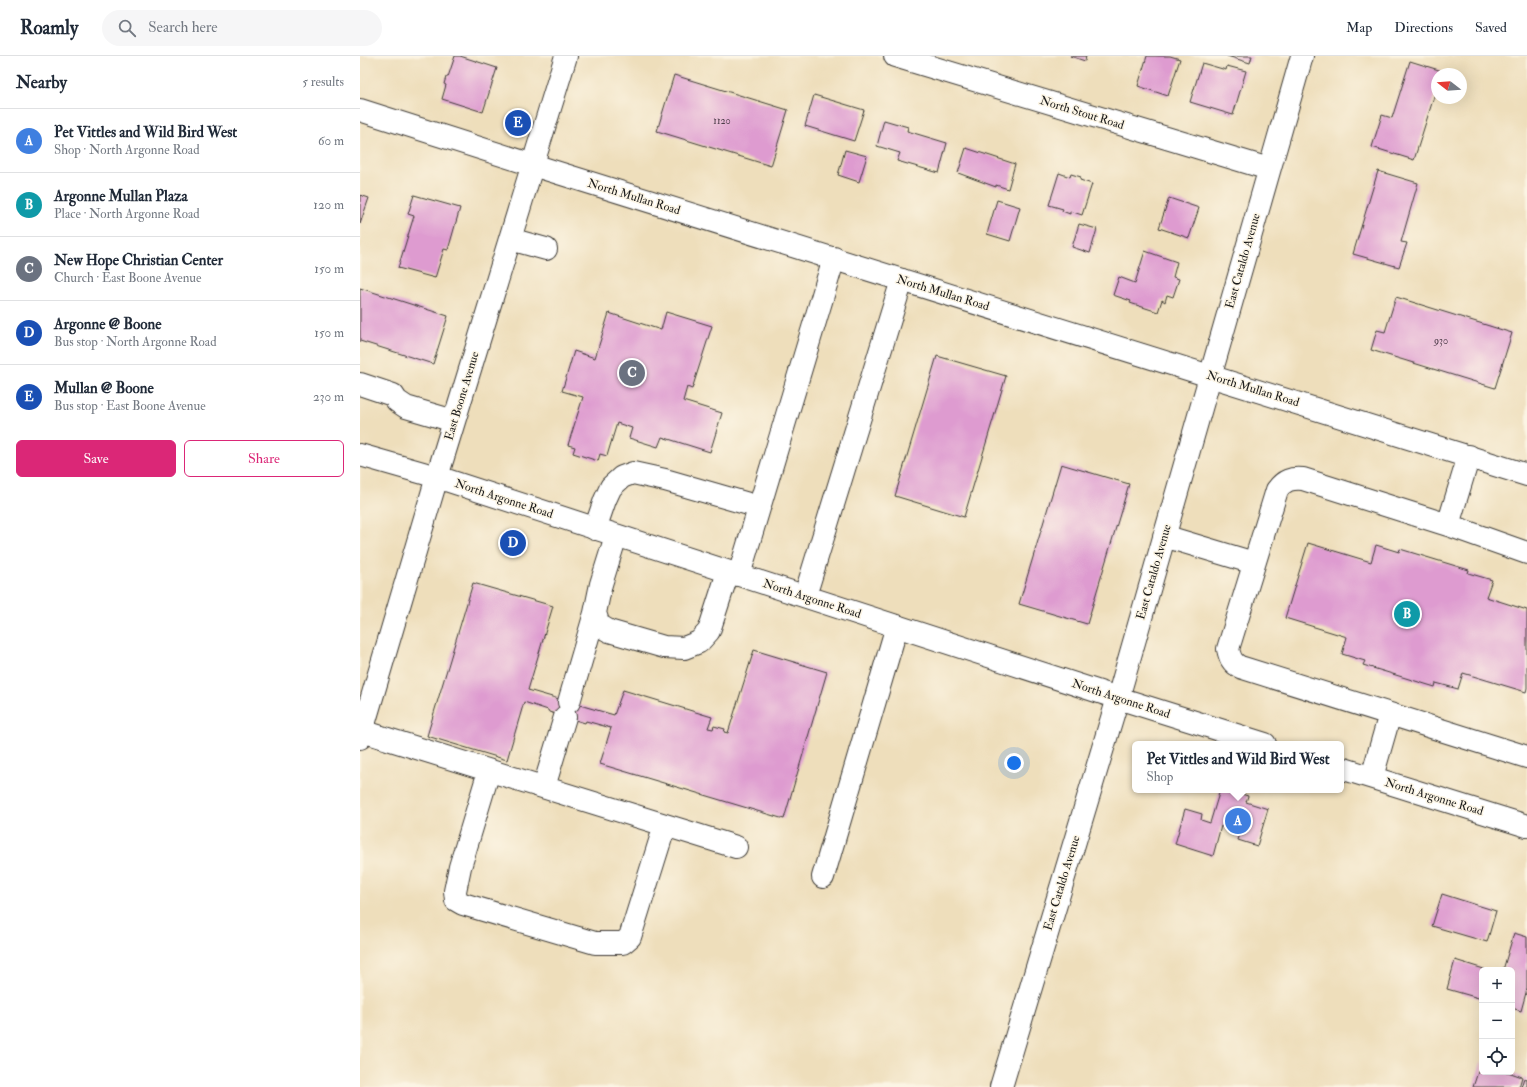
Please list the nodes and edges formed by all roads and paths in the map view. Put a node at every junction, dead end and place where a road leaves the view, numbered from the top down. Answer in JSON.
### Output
{"nodes":[{"id":1,"x":566,"y":56,"type":"edge"},
{"id":2,"x":895,"y":56,"type":"edge"},
{"id":3,"x":1302,"y":56,"type":"edge"},
{"id":4,"x":360,"y":110,"type":"edge"},
{"id":5,"x":532,"y":165,"type":"junction"},
{"id":6,"x":1269,"y":169,"type":"junction"},
{"id":7,"x":510,"y":239,"type":"junction"},
{"id":8,"x":546,"y":249,"type":"dead end"},
{"id":9,"x":834,"y":258,"type":"junction"},
{"id":10,"x":902,"y":280,"type":"junction"},
{"id":11,"x":1210,"y":375,"type":"junction"},
{"id":12,"x":360,"y":384,"type":"edge"},
{"id":13,"x":454,"y":421,"type":"junction"},
{"id":14,"x":360,"y":455,"type":"edge"},
{"id":15,"x":1469,"y":456,"type":"junction"},
{"id":16,"x":1527,"y":475,"type":"edge"},
{"id":17,"x":437,"y":477,"type":"junction"},
{"id":18,"x":759,"y":506,"type":"junction"},
{"id":19,"x":1448,"y":525,"type":"junction"},
{"id":20,"x":595,"y":528,"type":"junction"},
{"id":21,"x":616,"y":536,"type":"junction"},
{"id":22,"x":1164,"y":536,"type":"junction"},
{"id":23,"x":1527,"y":552,"type":"edge"},
{"id":24,"x":1254,"y":563,"type":"junction"},
{"id":25,"x":733,"y":573,"type":"junction"},
{"id":26,"x":804,"y":596,"type":"junction"},
{"id":27,"x":595,"y":614,"type":"junction"},
{"id":28,"x":897,"y":626,"type":"junction"},
{"id":29,"x":1118,"y":698,"type":"junction"},
{"id":30,"x":1390,"y":714,"type":"junction"},
{"id":31,"x":361,"y":734,"type":"edge"},
{"id":32,"x":1255,"y":741,"type":"edge"},
{"id":33,"x":1527,"y":757,"type":"edge"},
{"id":34,"x":1344,"y":769,"type":"edge"},
{"id":35,"x":490,"y":771,"type":"junction"},
{"id":36,"x":1372,"y":777,"type":"junction"},
{"id":37,"x":544,"y":787,"type":"junction"},
{"id":38,"x":665,"y":825,"type":"junction"},
{"id":39,"x":1527,"y":826,"type":"edge"},
{"id":40,"x":736,"y":847,"type":"dead end"},
{"id":41,"x":823,"y":877,"type":"dead end"},
{"id":42,"x":1001,"y":1087,"type":"edge"}],
"edges":[{"from":1,"to":5,"type":"main road","name":"East Boone Avenue"},
{"from":2,"to":6,"type":"main road","name":"North Stout Road"},
{"from":3,"to":6,"type":"main road","name":"East Cataldo Avenue"},
{"from":4,"to":5,"type":"main road","name":"North Mullan Road"},
{"from":5,"to":7,"type":"main road","name":"East Boone Avenue"},
{"from":5,"to":9,"type":"main road","name":"North Mullan Road"},
{"from":6,"to":11,"type":"main road","name":"East Cataldo Avenue"},
{"from":7,"to":8,"type":"main road"},
{"from":7,"to":13,"type":"main road","name":"East Boone Avenue"},
{"from":9,"to":10,"type":"main road","name":"North Mullan Road"},
{"from":9,"to":18,"type":"main road"},
{"from":10,"to":11,"type":"main road","name":"North Mullan Road"},
{"from":10,"to":26,"type":"main road"},
{"from":11,"to":15,"type":"main road","name":"North Mullan Road"},
{"from":11,"to":22,"type":"main road","name":"East Cataldo Avenue"},
{"from":12,"to":13,"type":"main road"},
{"from":13,"to":17,"type":"main road","name":"East Boone Avenue"},
{"from":14,"to":17,"type":"main road","name":"North Argonne Road"},
{"from":15,"to":16,"type":"main road","name":"North Mullan Road"},
{"from":15,"to":19,"type":"main road"},
{"from":17,"to":20,"type":"main road","name":"North Argonne Road"},
{"from":17,"to":31,"type":"main road","name":"East Boone Avenue"},
{"from":18,"to":20,"type":"main road"},
{"from":18,"to":25,"type":"main road"},
{"from":19,"to":23,"type":"main road"},
{"from":19,"to":24,"type":"main road"},
{"from":20,"to":21,"type":"main road","name":"North Argonne Road"},
{"from":21,"to":25,"type":"main road","name":"North Argonne Road"},
{"from":21,"to":27,"type":"main road"},
{"from":22,"to":24,"type":"main road"},
{"from":22,"to":29,"type":"main road","name":"East Cataldo Avenue"},
{"from":24,"to":30,"type":"main road"},
{"from":25,"to":26,"type":"main road","name":"North Argonne Road"},
{"from":25,"to":27,"type":"main road"},
{"from":26,"to":28,"type":"main road","name":"North Argonne Road"},
{"from":27,"to":37,"type":"main road"},
{"from":28,"to":29,"type":"main road","name":"North Argonne Road"},
{"from":28,"to":41,"type":"main road"},
{"from":29,"to":32,"type":"main road","name":"North Argonne Road"},
{"from":29,"to":42,"type":"main road","name":"East Cataldo Avenue"},
{"from":30,"to":33,"type":"main road"},
{"from":30,"to":36,"type":"main road"},
{"from":31,"to":35,"type":"main road"},
{"from":34,"to":36,"type":"main road","name":"North Argonne Road"},
{"from":35,"to":37,"type":"main road"},
{"from":35,"to":38,"type":"main road"},
{"from":36,"to":39,"type":"main road","name":"North Argonne Road"},
{"from":37,"to":38,"type":"main road"},
{"from":38,"to":40,"type":"main road"}]}
